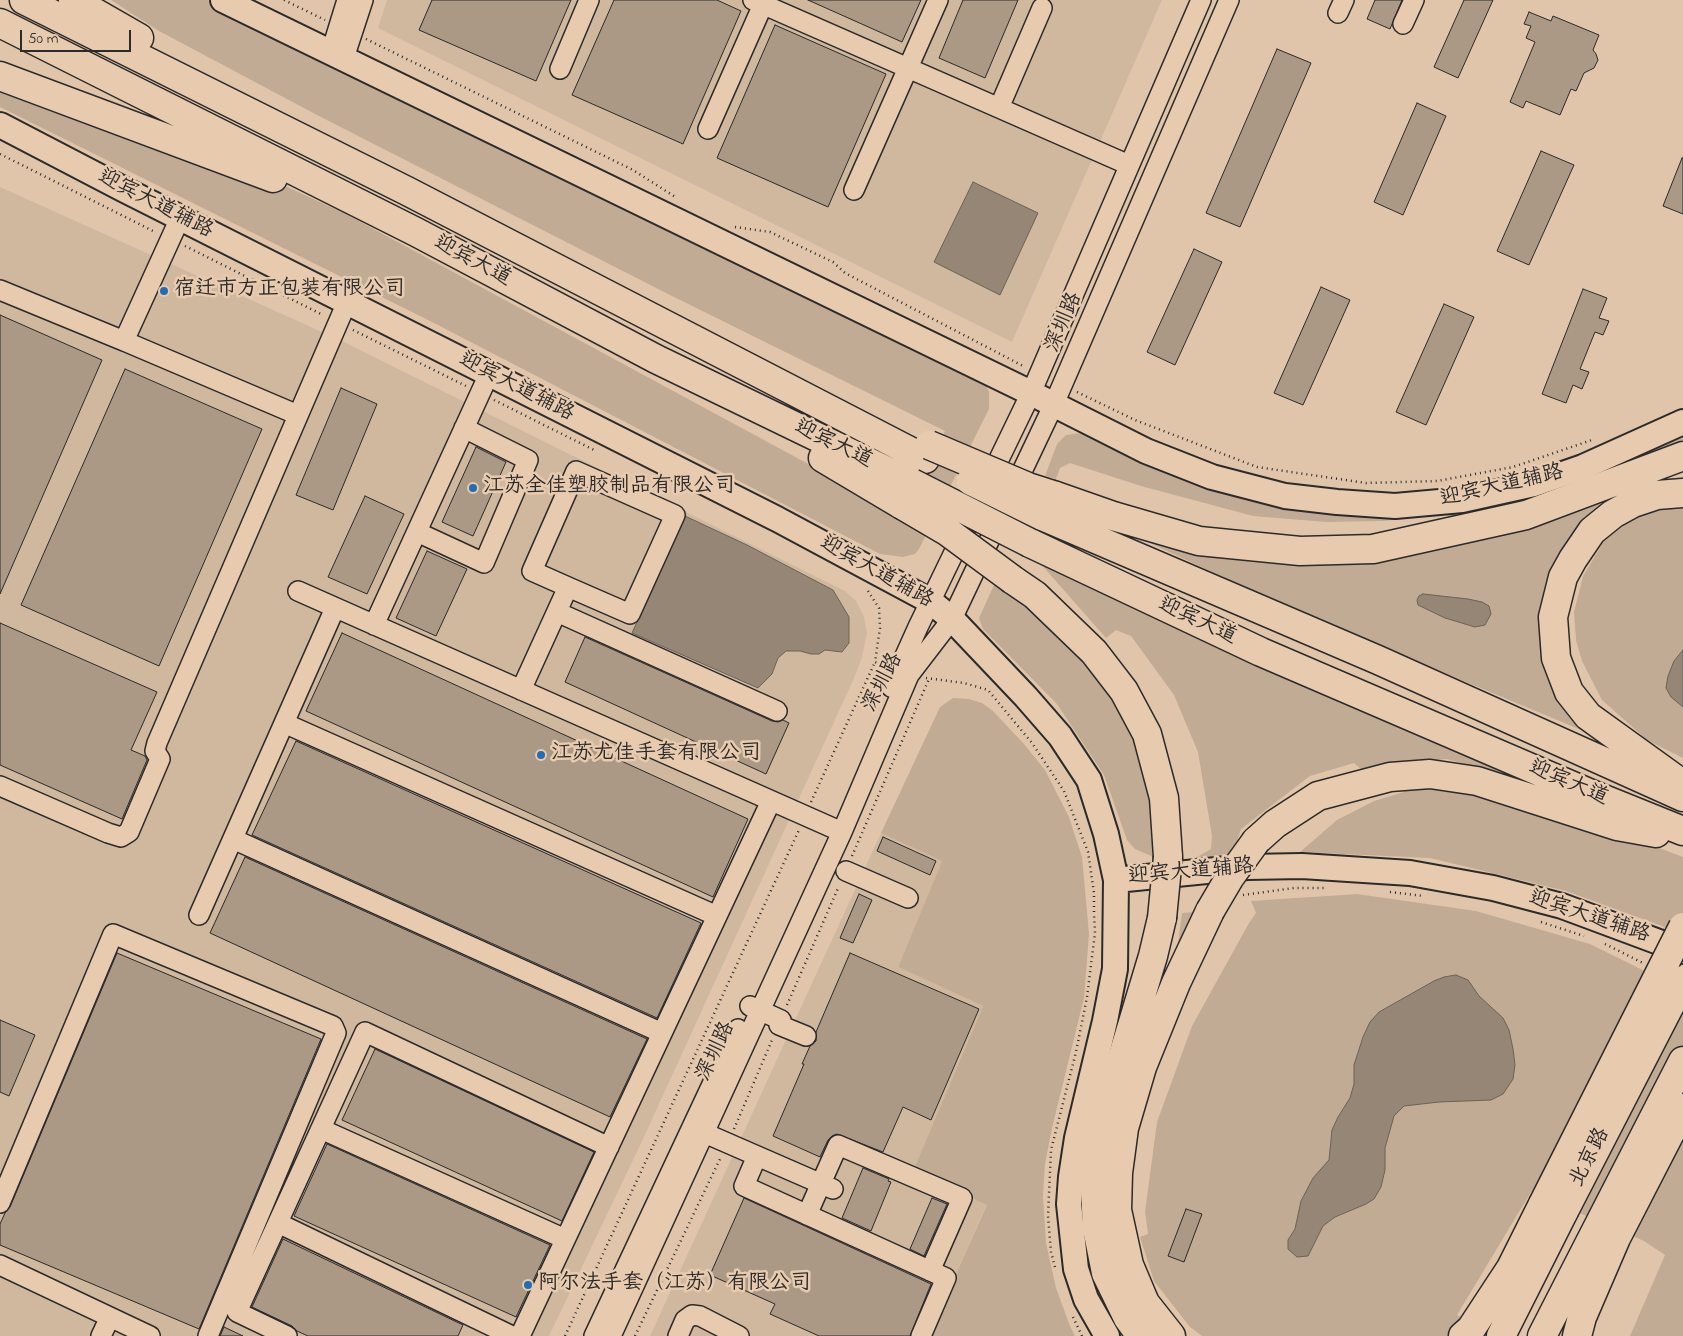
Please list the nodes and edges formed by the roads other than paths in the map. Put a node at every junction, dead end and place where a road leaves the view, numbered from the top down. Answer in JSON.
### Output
{"nodes":[{"id":1,"x":24,"y":0,"type":"edge"},
{"id":2,"x":73,"y":0,"type":"edge"},
{"id":3,"x":223,"y":0,"type":"edge"},
{"id":4,"x":347,"y":0,"type":"edge"},
{"id":5,"x":362,"y":0,"type":"edge"},
{"id":6,"x":589,"y":0,"type":"edge"},
{"id":7,"x":938,"y":0,"type":"edge"},
{"id":8,"x":1201,"y":0,"type":"edge"},
{"id":9,"x":1229,"y":0,"type":"edge"},
{"id":10,"x":1414,"y":0,"type":"edge"},
{"id":11,"x":760,"y":1,"type":"edge"},
{"id":12,"x":1042,"y":8,"type":"dead end"},
{"id":13,"x":0,"y":23,"type":"edge"},
{"id":14,"x":1403,"y":24,"type":"dead end"},
{"id":15,"x":346,"y":30,"type":"junction"},
{"id":16,"x":338,"y":55,"type":"junction"},
{"id":17,"x":908,"y":68,"type":"junction"},
{"id":18,"x":560,"y":69,"type":"dead end"},
{"id":19,"x":0,"y":76,"type":"edge"},
{"id":20,"x":999,"y":108,"type":"junction"},
{"id":21,"x":0,"y":125,"type":"edge"},
{"id":22,"x":708,"y":130,"type":"dead end"},
{"id":23,"x":1129,"y":166,"type":"junction"},
{"id":24,"x":854,"y":190,"type":"dead end"},
{"id":25,"x":408,"y":191,"type":"junction"},
{"id":26,"x":180,"y":218,"type":"junction"},
{"id":27,"x":416,"y":232,"type":"junction"},
{"id":28,"x":0,"y":290,"type":"edge"},
{"id":29,"x":342,"y":312,"type":"junction"},
{"id":30,"x":124,"y":341,"type":"junction"},
{"id":31,"x":484,"y":383,"type":"junction"},
{"id":32,"x":1035,"y":383,"type":"junction"},
{"id":33,"x":1058,"y":395,"type":"junction"},
{"id":34,"x":298,"y":415,"type":"junction"},
{"id":35,"x":1683,"y":422,"type":"edge"},
{"id":36,"x":464,"y":428,"type":"junction"},
{"id":37,"x":1683,"y":456,"type":"edge"},
{"id":38,"x":1683,"y":493,"type":"edge"},
{"id":39,"x":907,"y":494,"type":"junction"},
{"id":40,"x":1047,"y":506,"type":"junction"},
{"id":41,"x":417,"y":532,"type":"junction"},
{"id":42,"x":568,"y":587,"type":"junction"},
{"id":43,"x":298,"y":591,"type":"dead end"},
{"id":44,"x":930,"y":600,"type":"junction"},
{"id":45,"x":335,"y":608,"type":"junction"},
{"id":46,"x":557,"y":612,"type":"junction"},
{"id":47,"x":952,"y":619,"type":"junction"},
{"id":48,"x":374,"y":625,"type":"junction"},
{"id":49,"x":903,"y":674,"type":"junction"},
{"id":50,"x":521,"y":690,"type":"junction"},
{"id":51,"x":777,"y":711,"type":"dead end"},
{"id":52,"x":284,"y":723,"type":"junction"},
{"id":53,"x":1683,"y":785,"type":"edge"},
{"id":54,"x":0,"y":786,"type":"edge"},
{"id":55,"x":1683,"y":796,"type":"edge"},
{"id":56,"x":771,"y":801,"type":"junction"},
{"id":57,"x":837,"y":830,"type":"junction"},
{"id":58,"x":1683,"y":831,"type":"edge"},
{"id":59,"x":1683,"y":838,"type":"edge"},
{"id":60,"x":232,"y":839,"type":"junction"},
{"id":61,"x":846,"y":871,"type":"dead end"},
{"id":62,"x":1116,"y":880,"type":"junction"},
{"id":63,"x":908,"y":898,"type":"dead end"},
{"id":64,"x":199,"y":915,"type":"dead end"},
{"id":65,"x":717,"y":916,"type":"junction"},
{"id":66,"x":1683,"y":927,"type":"edge"},
{"id":67,"x":1683,"y":950,"type":"edge"},
{"id":68,"x":1683,"y":980,"type":"edge"},
{"id":69,"x":754,"y":1008,"type":"junction"},
{"id":70,"x":662,"y":1033,"type":"junction"},
{"id":71,"x":806,"y":1036,"type":"dead end"},
{"id":72,"x":1683,"y":1061,"type":"edge"},
{"id":73,"x":1683,"y":1108,"type":"edge"},
{"id":74,"x":321,"y":1130,"type":"junction"},
{"id":75,"x":698,"y":1131,"type":"junction"},
{"id":76,"x":609,"y":1147,"type":"junction"},
{"id":77,"x":758,"y":1156,"type":"junction"},
{"id":78,"x":827,"y":1187,"type":"junction"},
{"id":79,"x":0,"y":1203,"type":"edge"},
{"id":80,"x":1547,"y":1211,"type":"junction"},
{"id":81,"x":807,"y":1215,"type":"junction"},
{"id":82,"x":278,"y":1223,"type":"junction"},
{"id":83,"x":565,"y":1240,"type":"junction"},
{"id":84,"x":1606,"y":1241,"type":"junction"},
{"id":85,"x":0,"y":1264,"type":"edge"},
{"id":86,"x":930,"y":1270,"type":"junction"},
{"id":87,"x":110,"y":1317,"type":"junction"},
{"id":88,"x":1547,"y":1326,"type":"edge"},
{"id":89,"x":475,"y":1328,"type":"edge"},
{"id":90,"x":101,"y":1336,"type":"edge"},
{"id":91,"x":150,"y":1336,"type":"edge"},
{"id":92,"x":208,"y":1336,"type":"edge"},
{"id":93,"x":287,"y":1336,"type":"edge"},
{"id":94,"x":512,"y":1336,"type":"edge"},
{"id":95,"x":520,"y":1336,"type":"edge"},
{"id":96,"x":594,"y":1336,"type":"edge"},
{"id":97,"x":611,"y":1336,"type":"edge"},
{"id":98,"x":678,"y":1336,"type":"edge"},
{"id":99,"x":739,"y":1336,"type":"edge"},
{"id":100,"x":921,"y":1336,"type":"edge"},
{"id":101,"x":1107,"y":1336,"type":"edge"},
{"id":102,"x":1141,"y":1336,"type":"edge"},
{"id":103,"x":1171,"y":1336,"type":"edge"},
{"id":104,"x":1463,"y":1336,"type":"edge"},
{"id":105,"x":1501,"y":1336,"type":"edge"},
{"id":106,"x":1577,"y":1336,"type":"edge"}],
"edges":[{"from":1,"to":25,"type":"highway","name":"迎宾大道"},
{"from":2,"to":25,"type":"highway"},
{"from":3,"to":16,"type":"main road","name":"迎宾大道辅路"},
{"from":4,"to":15,"type":"street"},
{"from":5,"to":15,"type":"street"},
{"from":6,"to":18,"type":"street"},
{"from":7,"to":17,"type":"street"},
{"from":8,"to":23,"type":"street","name":"深圳路"},
{"from":9,"to":33,"type":"street","name":"深圳路"},
{"from":10,"to":14,"type":"street"},
{"from":11,"to":17,"type":"street"},
{"from":11,"to":22,"type":"street"},
{"from":12,"to":20,"type":"street"},
{"from":13,"to":27,"type":"highway","name":"迎宾大道"},
{"from":15,"to":16,"type":"street"},
{"from":16,"to":32,"type":"main road","name":"迎宾大道辅路"},
{"from":17,"to":20,"type":"street"},
{"from":17,"to":24,"type":"street"},
{"from":19,"to":27,"type":"highway"},
{"from":20,"to":23,"type":"street"},
{"from":21,"to":26,"type":"main road","name":"迎宾大道辅路"},
{"from":23,"to":32,"type":"street","name":"深圳路"},
{"from":25,"to":40,"type":"highway","name":"迎宾大道","bridge":true},
{"from":26,"to":29,"type":"main road","name":"迎宾大道辅路"},
{"from":26,"to":30,"type":"street"},
{"from":27,"to":39,"type":"highway","name":"迎宾大道"},
{"from":28,"to":30,"type":"street"},
{"from":29,"to":31,"type":"main road","name":"迎宾大道辅路"},
{"from":29,"to":34,"type":"street"},
{"from":30,"to":34,"type":"street"},
{"from":31,"to":36,"type":"street"},
{"from":31,"to":44,"type":"main road","name":"迎宾大道辅路"},
{"from":32,"to":33,"type":"main road","name":"迎宾大道辅路"},
{"from":32,"to":44,"type":"street","name":"深圳路"},
{"from":33,"to":35,"type":"main road","name":"迎宾大道辅路"},
{"from":33,"to":47,"type":"street","name":"深圳路"},
{"from":34,"to":54,"type":"street"},
{"from":36,"to":41,"type":"street"},
{"from":36,"to":41,"type":"street"},
{"from":37,"to":40,"type":"highway"},
{"from":38,"to":53,"type":"highway"},
{"from":39,"to":58,"type":"highway","name":"迎宾大道","bridge":true},
{"from":39,"to":102,"type":"highway","bridge":true},
{"from":40,"to":55,"type":"highway","name":"迎宾大道"},
{"from":41,"to":48,"type":"street"},
{"from":42,"to":42,"type":"street"},
{"from":42,"to":46,"type":"street"},
{"from":43,"to":45,"type":"street"},
{"from":44,"to":47,"type":"main road","name":"迎宾大道辅路"},
{"from":44,"to":49,"type":"street","name":"深圳路"},
{"from":45,"to":48,"type":"street"},
{"from":45,"to":52,"type":"street"},
{"from":46,"to":50,"type":"street"},
{"from":46,"to":51,"type":"street"},
{"from":47,"to":49,"type":"street","name":"深圳路"},
{"from":47,"to":62,"type":"main road","name":"迎宾大道辅路"},
{"from":48,"to":50,"type":"street"},
{"from":49,"to":57,"type":"street","name":"深圳路"},
{"from":50,"to":56,"type":"street"},
{"from":52,"to":60,"type":"street"},
{"from":52,"to":65,"type":"street"},
{"from":56,"to":57,"type":"street"},
{"from":56,"to":65,"type":"street"},
{"from":57,"to":69,"type":"street","name":"深圳路"},
{"from":59,"to":103,"type":"highway","bridge":true},
{"from":60,"to":64,"type":"street"},
{"from":60,"to":70,"type":"street"},
{"from":61,"to":63,"type":"street"},
{"from":62,"to":67,"type":"main road","name":"迎宾大道辅路"},
{"from":62,"to":101,"type":"main road"},
{"from":65,"to":70,"type":"street"},
{"from":66,"to":80,"type":"highway","bridge":true},
{"from":68,"to":80,"type":"highway","name":"北京路","bridge":true},
{"from":69,"to":71,"type":"street"},
{"from":69,"to":75,"type":"street","name":"深圳路"},
{"from":70,"to":76,"type":"street"},
{"from":72,"to":84,"type":"highway","name":"北京路"},
{"from":73,"to":84,"type":"highway"},
{"from":74,"to":76,"type":"street"},
{"from":74,"to":82,"type":"street"},
{"from":74,"to":83,"type":"street"},
{"from":75,"to":77,"type":"street"},
{"from":75,"to":96,"type":"street","name":"深圳路"},
{"from":75,"to":97,"type":"street","name":"深圳路"},
{"from":76,"to":83,"type":"street"},
{"from":77,"to":78,"type":"street"},
{"from":77,"to":81,"type":"street"},
{"from":78,"to":81,"type":"street"},
{"from":78,"to":86,"type":"street"},
{"from":79,"to":92,"type":"street"},
{"from":80,"to":104,"type":"highway"},
{"from":80,"to":105,"type":"highway","name":"北京路"},
{"from":81,"to":86,"type":"street"},
{"from":82,"to":89,"type":"street"},
{"from":82,"to":93,"type":"street"},
{"from":83,"to":95,"type":"street"},
{"from":84,"to":88,"type":"highway"},
{"from":84,"to":106,"type":"highway"},
{"from":85,"to":87,"type":"street"},
{"from":86,"to":100,"type":"street"},
{"from":87,"to":90,"type":"street"},
{"from":87,"to":91,"type":"street"},
{"from":89,"to":94,"type":"street"},
{"from":98,"to":99,"type":"street"}]}
